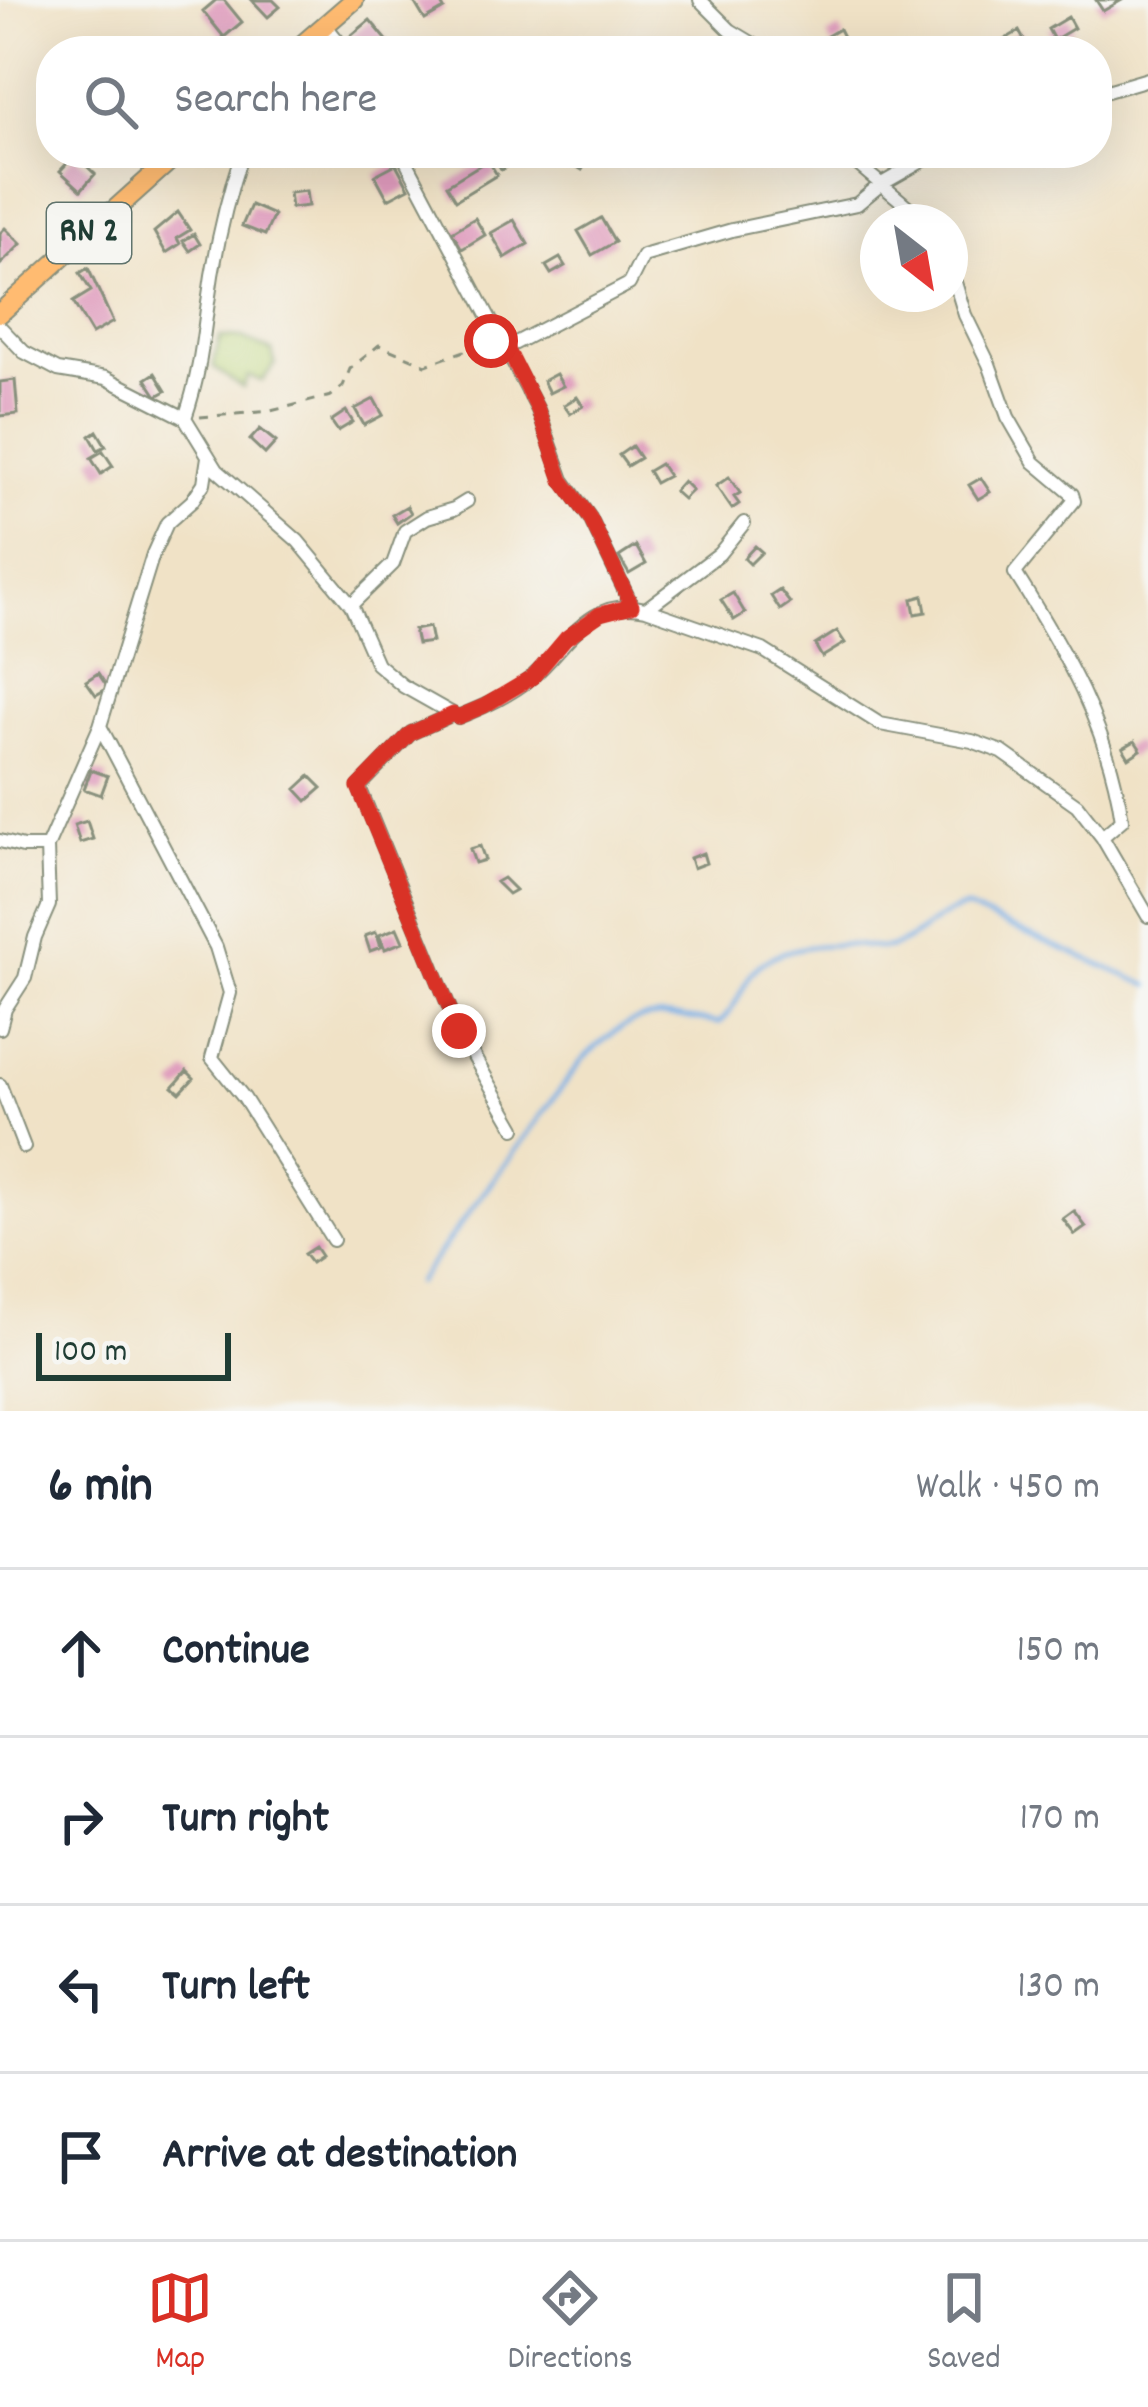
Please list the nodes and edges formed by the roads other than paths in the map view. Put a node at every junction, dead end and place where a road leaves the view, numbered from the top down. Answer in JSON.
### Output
{"nodes":[{"id":1,"x":354,"y":0,"type":"edge"},
{"id":2,"x":700,"y":0,"type":"edge"},
{"id":3,"x":326,"y":26,"type":"junction"},
{"id":4,"x":314,"y":36,"type":"edge"},
{"id":5,"x":334,"y":36,"type":"edge"},
{"id":6,"x":740,"y":36,"type":"edge"},
{"id":7,"x":1148,"y":79,"type":"edge"},
{"id":8,"x":1112,"y":90,"type":"edge"},
{"id":9,"x":163,"y":168,"type":"edge"},
{"id":10,"x":237,"y":168,"type":"edge"},
{"id":11,"x":410,"y":168,"type":"edge"},
{"id":12,"x":861,"y":168,"type":"edge"},
{"id":13,"x":910,"y":168,"type":"edge"},
{"id":14,"x":880,"y":185,"type":"junction"},
{"id":15,"x":904,"y":204,"type":"edge"},
{"id":16,"x":964,"y":312,"type":"edge"},
{"id":17,"x":1,"y":327,"type":"edge"},
{"id":18,"x":507,"y":350,"type":"junction"},
{"id":19,"x":185,"y":418,"type":"junction"},
{"id":20,"x":208,"y":455,"type":"junction"},
{"id":21,"x":467,"y":501,"type":"dead end"},
{"id":22,"x":744,"y":523,"type":"dead end"},
{"id":23,"x":351,"y":605,"type":"junction"},
{"id":24,"x":639,"y":607,"type":"junction"},
{"id":25,"x":453,"y":714,"type":"junction"},
{"id":26,"x":100,"y":726,"type":"junction"},
{"id":27,"x":1102,"y":837,"type":"junction"},
{"id":28,"x":0,"y":841,"type":"edge"},
{"id":29,"x":47,"y":847,"type":"junction"},
{"id":30,"x":1148,"y":916,"type":"edge"},
{"id":31,"x":0,"y":1028,"type":"edge"},
{"id":32,"x":0,"y":1084,"type":"edge"},
{"id":33,"x":515,"y":1128,"type":"dead end"},
{"id":34,"x":24,"y":1147,"type":"dead end"},
{"id":35,"x":333,"y":1240,"type":"dead end"}],
"edges":[{"from":1,"to":3,"type":"main road"},
{"from":2,"to":6,"type":"street"},
{"from":3,"to":4,"type":"main road"},
{"from":3,"to":5,"type":"street"},
{"from":7,"to":8,"type":"street"},
{"from":9,"to":17,"type":"main road","number":"RN 2"},
{"from":10,"to":19,"type":"street"},
{"from":11,"to":18,"type":"street"},
{"from":12,"to":14,"type":"street"},
{"from":13,"to":14,"type":"street"},
{"from":14,"to":15,"type":"street"},
{"from":14,"to":18,"type":"street"},
{"from":16,"to":27,"type":"street"},
{"from":17,"to":19,"type":"street"},
{"from":18,"to":24,"type":"street"},
{"from":19,"to":20,"type":"street"},
{"from":20,"to":23,"type":"street"},
{"from":20,"to":26,"type":"street"},
{"from":21,"to":23,"type":"street"},
{"from":22,"to":24,"type":"street"},
{"from":23,"to":25,"type":"street"},
{"from":24,"to":25,"type":"street"},
{"from":24,"to":27,"type":"street"},
{"from":25,"to":33,"type":"street"},
{"from":26,"to":29,"type":"street"},
{"from":26,"to":35,"type":"street"},
{"from":27,"to":30,"type":"street"},
{"from":28,"to":29,"type":"street"},
{"from":29,"to":31,"type":"street"},
{"from":32,"to":34,"type":"street"}]}
